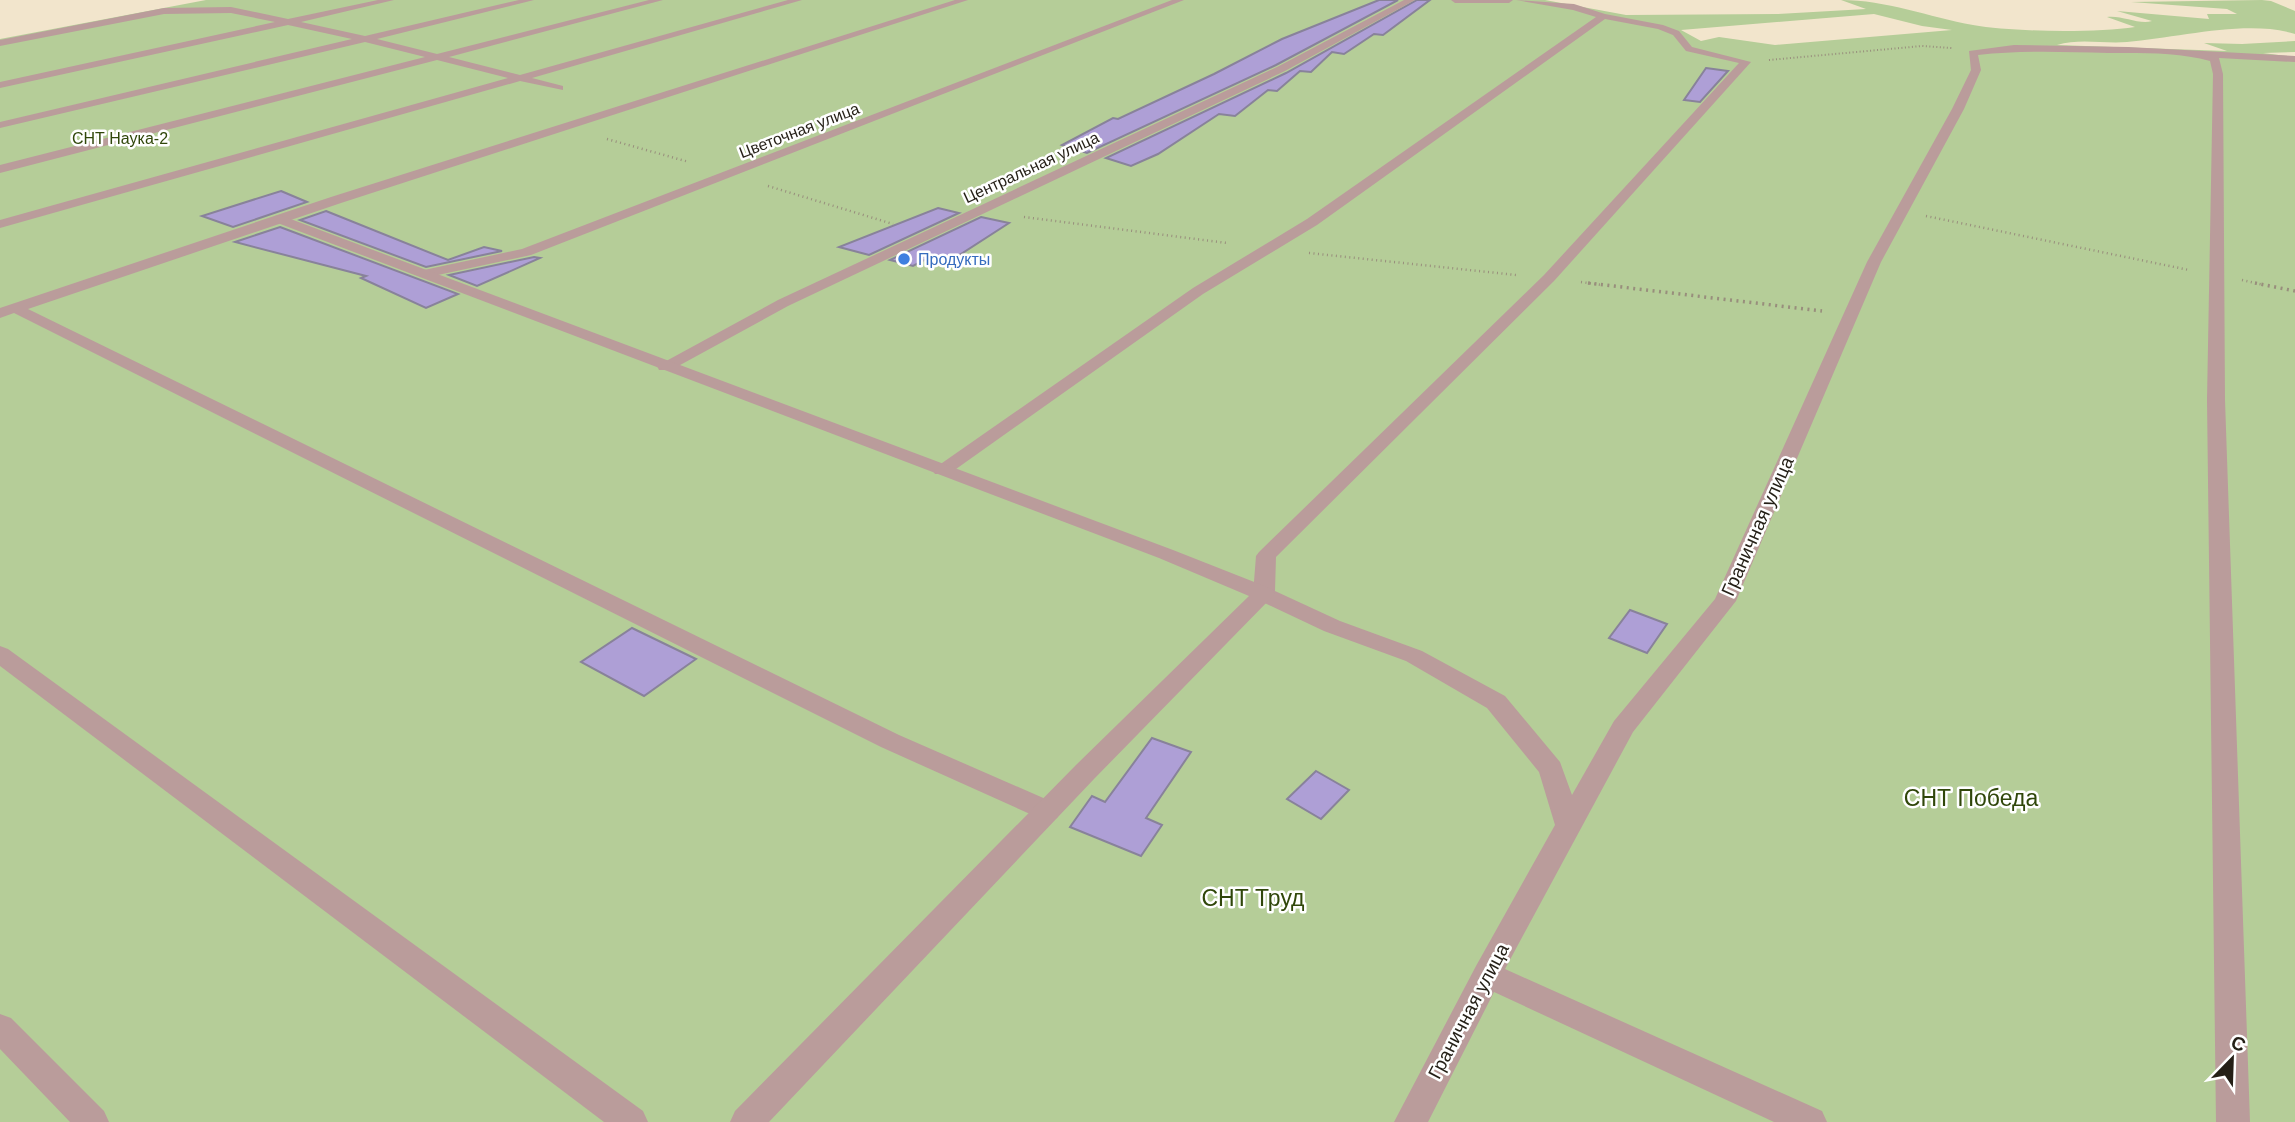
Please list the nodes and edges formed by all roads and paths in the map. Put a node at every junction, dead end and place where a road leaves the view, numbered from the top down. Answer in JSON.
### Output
{"nodes":[{"id":1,"x":234,"y":0,"type":"edge"},
{"id":2,"x":390,"y":0,"type":"edge"},
{"id":3,"x":530,"y":0,"type":"edge"},
{"id":4,"x":659,"y":0,"type":"edge"},
{"id":5,"x":797,"y":0,"type":"edge"},
{"id":6,"x":964,"y":0,"type":"edge"},
{"id":7,"x":1180,"y":0,"type":"edge"},
{"id":8,"x":1411,"y":0,"type":"edge"},
{"id":9,"x":1420,"y":0,"type":"edge"},
{"id":10,"x":1455,"y":0,"type":"edge"},
{"id":11,"x":1508,"y":0,"type":"edge"},
{"id":12,"x":1520,"y":0,"type":"edge"},
{"id":13,"x":192,"y":9,"type":"junction"},
{"id":14,"x":1603,"y":16,"type":"junction"},
{"id":15,"x":290,"y":22,"type":"junction"},
{"id":16,"x":366,"y":39,"type":"junction"},
{"id":17,"x":0,"y":45,"type":"edge"},
{"id":18,"x":1973,"y":53,"type":"junction"},
{"id":19,"x":2196,"y":53,"type":"junction"},
{"id":20,"x":438,"y":57,"type":"junction"},
{"id":21,"x":2295,"y":59,"type":"edge"},
{"id":22,"x":1746,"y":62,"type":"junction"},
{"id":23,"x":521,"y":78,"type":"junction"},
{"id":24,"x":0,"y":85,"type":"edge"},
{"id":25,"x":559,"y":88,"type":"dead end"},
{"id":26,"x":0,"y":125,"type":"edge"},
{"id":27,"x":565,"y":127,"type":"junction"},
{"id":28,"x":0,"y":169,"type":"edge"},
{"id":29,"x":730,"y":174,"type":"junction"},
{"id":30,"x":1902,"y":211,"type":"junction"},
{"id":31,"x":280,"y":219,"type":"junction"},
{"id":32,"x":0,"y":224,"type":"edge"},
{"id":33,"x":928,"y":235,"type":"junction"},
{"id":34,"x":424,"y":274,"type":"junction"},
{"id":35,"x":2217,"y":276,"type":"junction"},
{"id":36,"x":1549,"y":278,"type":"junction"},
{"id":37,"x":2295,"y":291,"type":"edge"},
{"id":38,"x":8,"y":311,"type":"edge"},
{"id":39,"x":1851,"y":315,"type":"junction"},
{"id":40,"x":665,"y":366,"type":"junction"},
{"id":41,"x":942,"y":470,"type":"junction"},
{"id":42,"x":1264,"y":594,"type":"junction"},
{"id":43,"x":0,"y":654,"type":"edge"},
{"id":44,"x":1048,"y":811,"type":"junction"},
{"id":45,"x":1569,"y":827,"type":"junction"},
{"id":46,"x":1487,"y":975,"type":"junction"},
{"id":47,"x":0,"y":1028,"type":"edge"},
{"id":48,"x":92,"y":1122,"type":"edge"},
{"id":49,"x":631,"y":1122,"type":"edge"},
{"id":50,"x":747,"y":1122,"type":"edge"},
{"id":51,"x":1411,"y":1122,"type":"edge"},
{"id":52,"x":1810,"y":1122,"type":"edge"},
{"id":53,"x":2232,"y":1122,"type":"edge"}],
"edges":[{"from":1,"to":13,"type":"street"},
{"from":2,"to":15,"type":"street"},
{"from":3,"to":16,"type":"street"},
{"from":4,"to":20,"type":"street"},
{"from":5,"to":23,"type":"street"},
{"from":6,"to":27,"type":"street"},
{"from":7,"to":29,"type":"street","name":"Цветочная улица"},
{"from":8,"to":9,"type":"street"},
{"from":8,"to":33,"type":"street","name":"Центральная улица"},
{"from":10,"to":11,"type":"street"},
{"from":12,"to":14,"type":"street"},
{"from":13,"to":15,"type":"street"},
{"from":13,"to":17,"type":"street"},
{"from":14,"to":22,"type":"street"},
{"from":14,"to":41,"type":"street"},
{"from":15,"to":16,"type":"street"},
{"from":15,"to":24,"type":"street"},
{"from":16,"to":20,"type":"street"},
{"from":16,"to":26,"type":"street"},
{"from":18,"to":19,"type":"street"},
{"from":18,"to":22,"type":"path"},
{"from":18,"to":30,"type":"street","name":"Граничная улица"},
{"from":19,"to":21,"type":"street"},
{"from":19,"to":35,"type":"street"},
{"from":20,"to":23,"type":"street"},
{"from":20,"to":28,"type":"street"},
{"from":22,"to":36,"type":"street"},
{"from":23,"to":25,"type":"street"},
{"from":23,"to":32,"type":"street"},
{"from":27,"to":29,"type":"path"},
{"from":27,"to":31,"type":"street"},
{"from":29,"to":33,"type":"path"},
{"from":29,"to":34,"type":"street","name":"Цветочная улица"},
{"from":30,"to":35,"type":"path"},
{"from":30,"to":39,"type":"street","name":"Граничная улица"},
{"from":31,"to":34,"type":"street"},
{"from":31,"to":38,"type":"street"},
{"from":33,"to":40,"type":"street","name":"Центральная улица"},
{"from":34,"to":40,"type":"street"},
{"from":35,"to":37,"type":"path"},
{"from":35,"to":53,"type":"street"},
{"from":36,"to":39,"type":"path"},
{"from":36,"to":42,"type":"street"},
{"from":38,"to":44,"type":"street"},
{"from":39,"to":45,"type":"street","name":"Граничная улица"},
{"from":40,"to":41,"type":"street"},
{"from":41,"to":42,"type":"street"},
{"from":42,"to":44,"type":"street"},
{"from":42,"to":45,"type":"street"},
{"from":43,"to":49,"type":"street"},
{"from":44,"to":50,"type":"street"},
{"from":45,"to":46,"type":"street","name":"Граничная улица"},
{"from":46,"to":51,"type":"street","name":"Граничная улица"},
{"from":46,"to":52,"type":"street"},
{"from":47,"to":48,"type":"street"}]}
